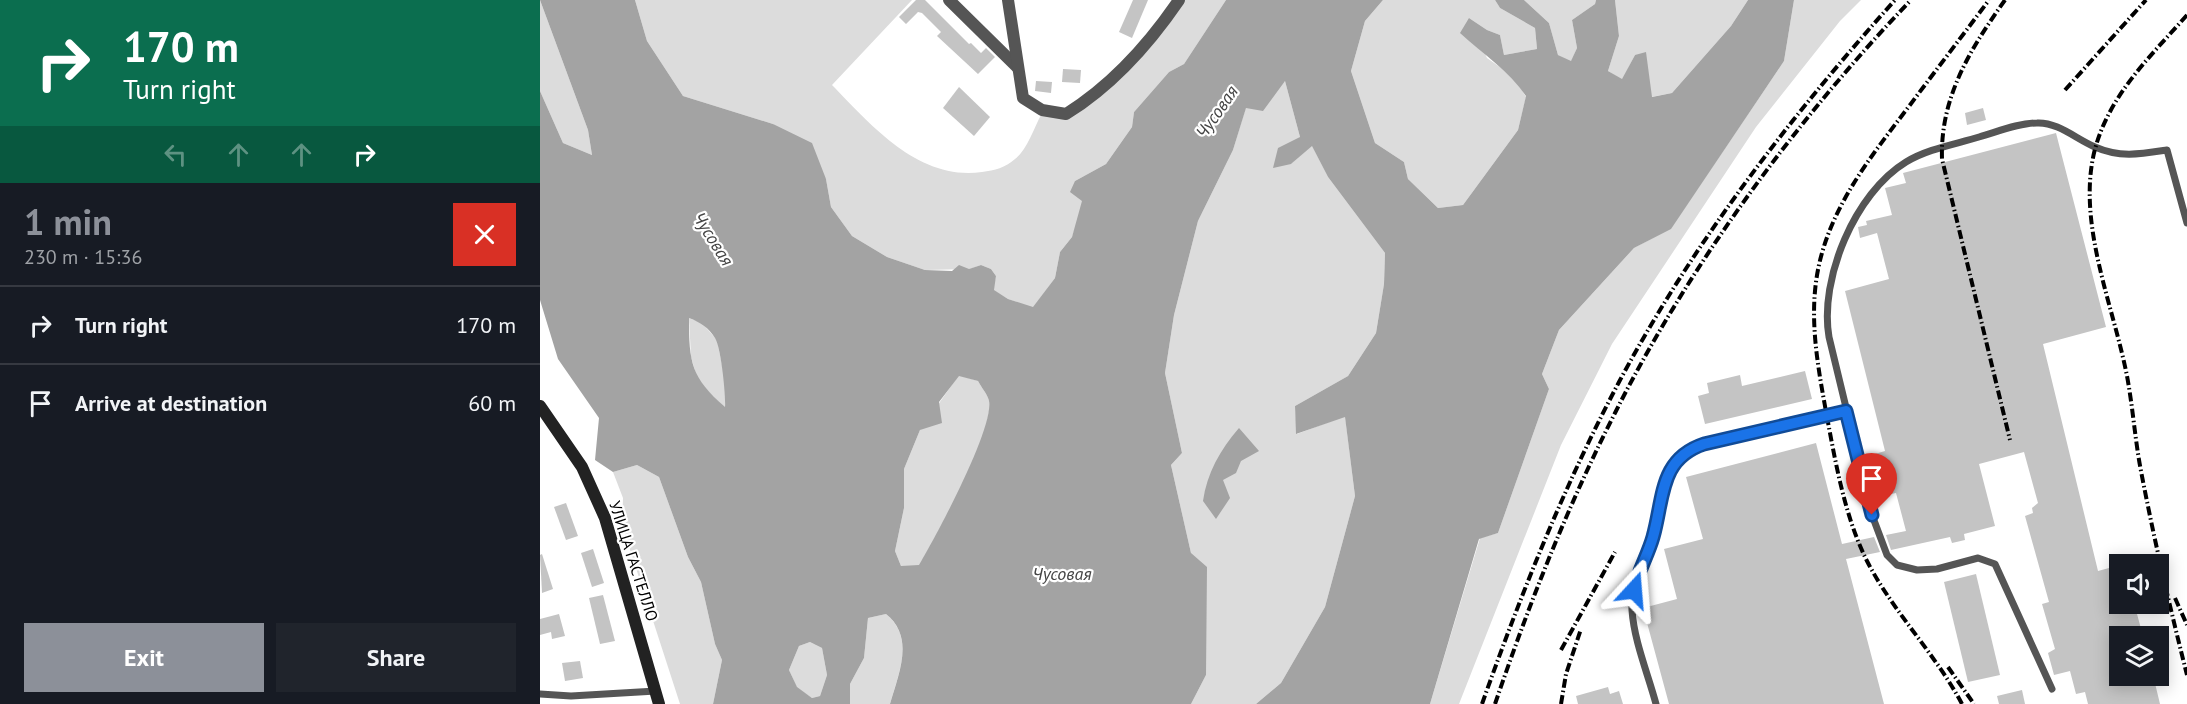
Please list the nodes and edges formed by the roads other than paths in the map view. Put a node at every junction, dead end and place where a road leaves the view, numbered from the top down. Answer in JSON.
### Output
{"nodes":[{"id":1,"x":949,"y":0,"type":"edge"},
{"id":2,"x":1008,"y":0,"type":"edge"},
{"id":3,"x":1179,"y":0,"type":"edge"},
{"id":4,"x":1018,"y":68,"type":"junction"},
{"id":5,"x":2187,"y":222,"type":"edge"},
{"id":6,"x":540,"y":406,"type":"edge"},
{"id":7,"x":1846,"y":411,"type":"junction"},
{"id":8,"x":2052,"y":689,"type":"dead end"},
{"id":9,"x":540,"y":694,"type":"edge"},
{"id":10,"x":658,"y":698,"type":"edge"},
{"id":11,"x":1656,"y":704,"type":"edge"}],
"edges":[{"from":1,"to":4,"type":"street"},
{"from":2,"to":4,"type":"street"},
{"from":3,"to":4,"type":"street"},
{"from":5,"to":7,"type":"lane"},
{"from":6,"to":10,"type":"street","name":"УЛИЦА ГАСТЕЛЛО"},
{"from":7,"to":8,"type":"lane"},
{"from":7,"to":11,"type":"lane"},
{"from":9,"to":10,"type":"lane"}]}
